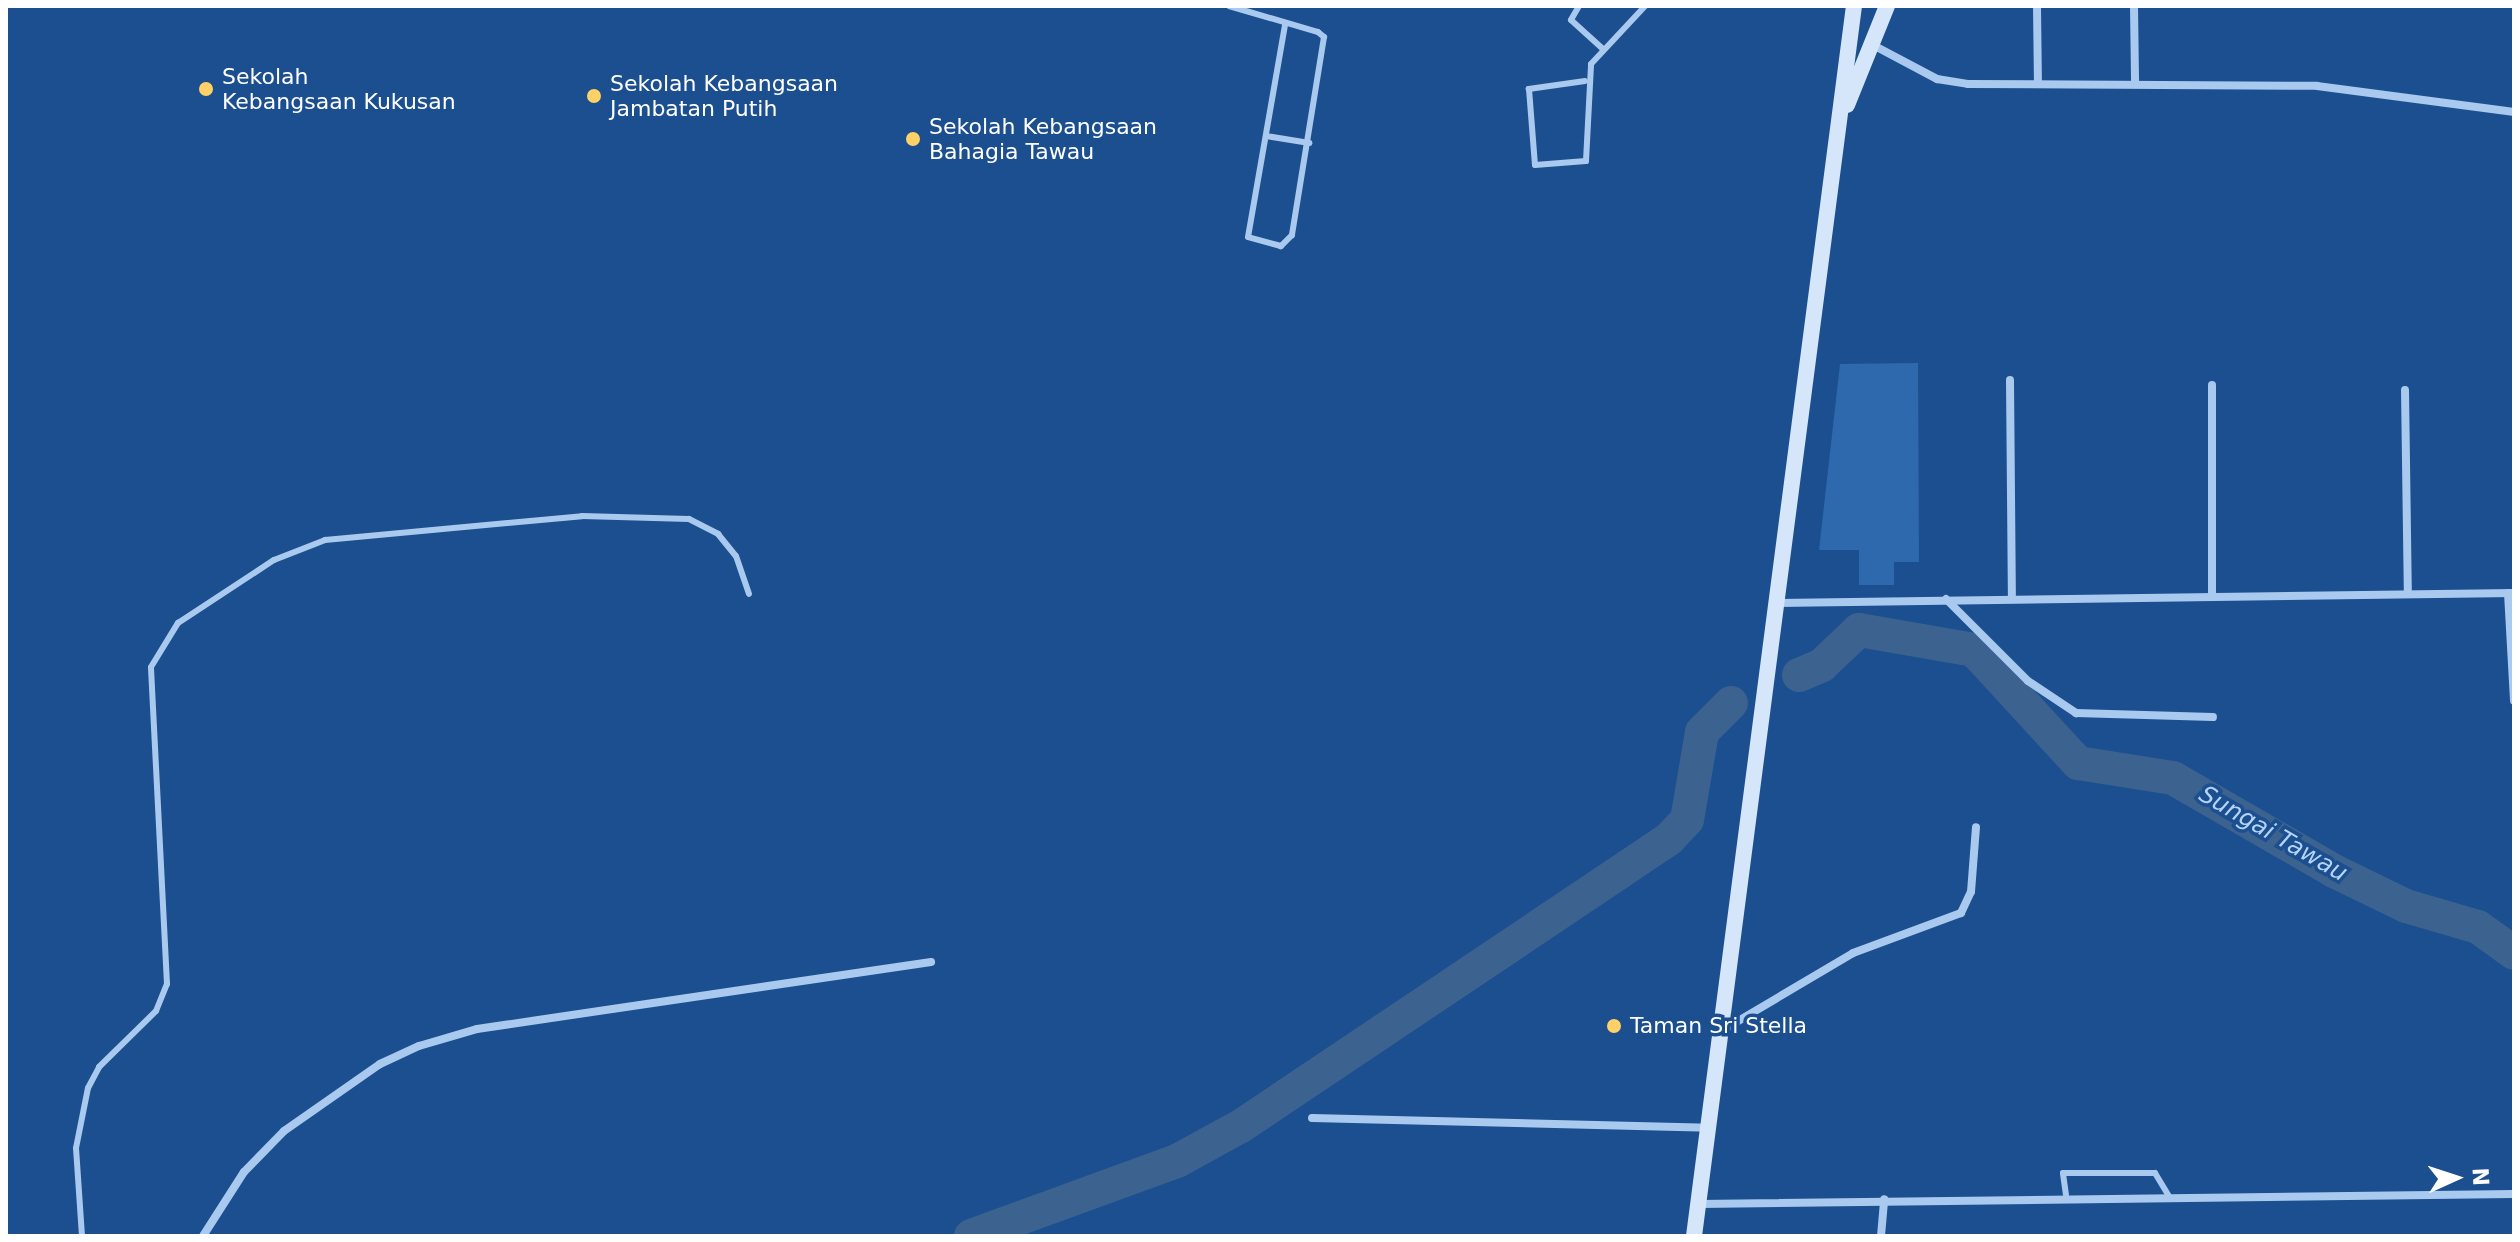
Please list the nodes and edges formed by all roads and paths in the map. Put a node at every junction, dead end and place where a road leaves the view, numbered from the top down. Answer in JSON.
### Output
{"nodes":[{"id":1,"x":1229,"y":6,"type":"edge"},
{"id":2,"x":1579,"y":6,"type":"edge"},
{"id":3,"x":1645,"y":6,"type":"edge"},
{"id":4,"x":1854,"y":6,"type":"edge"},
{"id":5,"x":1887,"y":6,"type":"edge"},
{"id":6,"x":2037,"y":6,"type":"edge"},
{"id":7,"x":2134,"y":6,"type":"edge"},
{"id":8,"x":1285,"y":24,"type":"junction"},
{"id":9,"x":1871,"y":44,"type":"junction"},
{"id":10,"x":1602,"y":48,"type":"junction"},
{"id":11,"x":1585,"y":81,"type":"junction"},
{"id":12,"x":2135,"y":82,"type":"junction"},
{"id":13,"x":2038,"y":83,"type":"junction"},
{"id":14,"x":2514,"y":112,"type":"edge"},
{"id":15,"x":1266,"y":136,"type":"junction"},
{"id":16,"x":1835,"y":136,"type":"junction"},
{"id":17,"x":1309,"y":143,"type":"junction"},
{"id":18,"x":2010,"y":380,"type":"dead end"},
{"id":19,"x":2212,"y":385,"type":"dead end"},
{"id":20,"x":2405,"y":390,"type":"dead end"},
{"id":21,"x":2408,"y":593,"type":"junction"},
{"id":22,"x":2511,"y":593,"type":"edge"},
{"id":23,"x":749,"y":594,"type":"dead end"},
{"id":24,"x":2212,"y":595,"type":"junction"},
{"id":25,"x":1946,"y":599,"type":"junction"},
{"id":26,"x":2012,"y":599,"type":"junction"},
{"id":27,"x":1778,"y":603,"type":"junction"},
{"id":28,"x":2514,"y":701,"type":"edge"},
{"id":29,"x":2213,"y":717,"type":"dead end"},
{"id":30,"x":1976,"y":827,"type":"dead end"},
{"id":31,"x":931,"y":962,"type":"dead end"},
{"id":32,"x":1722,"y":1030,"type":"junction"},
{"id":33,"x":1312,"y":1118,"type":"dead end"},
{"id":34,"x":1709,"y":1128,"type":"junction"},
{"id":35,"x":2514,"y":1194,"type":"edge"},
{"id":36,"x":2066,"y":1195,"type":"junction"},
{"id":37,"x":2168,"y":1195,"type":"junction"},
{"id":38,"x":1884,"y":1199,"type":"junction"},
{"id":39,"x":1699,"y":1204,"type":"junction"},
{"id":40,"x":82,"y":1236,"type":"edge"},
{"id":41,"x":203,"y":1236,"type":"edge"},
{"id":42,"x":1694,"y":1236,"type":"edge"},
{"id":43,"x":1881,"y":1236,"type":"edge"}],
"edges":[{"from":1,"to":8,"type":"lane"},
{"from":2,"to":10,"type":"lane"},
{"from":3,"to":10,"type":"lane"},
{"from":4,"to":16,"type":"street"},
{"from":5,"to":9,"type":"street"},
{"from":6,"to":13,"type":"street"},
{"from":7,"to":12,"type":"street"},
{"from":8,"to":15,"type":"lane"},
{"from":8,"to":17,"type":"lane"},
{"from":9,"to":13,"type":"street"},
{"from":9,"to":16,"type":"street"},
{"from":10,"to":11,"type":"lane"},
{"from":11,"to":11,"type":"lane"},
{"from":12,"to":13,"type":"street"},
{"from":12,"to":14,"type":"street"},
{"from":15,"to":17,"type":"lane"},
{"from":15,"to":17,"type":"lane"},
{"from":16,"to":27,"type":"street"},
{"from":18,"to":26,"type":"street"},
{"from":19,"to":24,"type":"street"},
{"from":20,"to":21,"type":"street"},
{"from":21,"to":22,"type":"street"},
{"from":21,"to":24,"type":"street"},
{"from":22,"to":28,"type":"street"},
{"from":23,"to":40,"type":"lane"},
{"from":24,"to":26,"type":"street"},
{"from":25,"to":26,"type":"street"},
{"from":25,"to":27,"type":"street"},
{"from":25,"to":29,"type":"street"},
{"from":27,"to":32,"type":"street"},
{"from":30,"to":32,"type":"street"},
{"from":31,"to":41,"type":"street"},
{"from":32,"to":34,"type":"street"},
{"from":33,"to":34,"type":"street"},
{"from":34,"to":39,"type":"street"},
{"from":35,"to":37,"type":"street"},
{"from":36,"to":37,"type":"street"},
{"from":36,"to":37,"type":"lane"},
{"from":36,"to":38,"type":"street"},
{"from":38,"to":39,"type":"street"},
{"from":38,"to":43,"type":"street"},
{"from":39,"to":42,"type":"street"}]}
